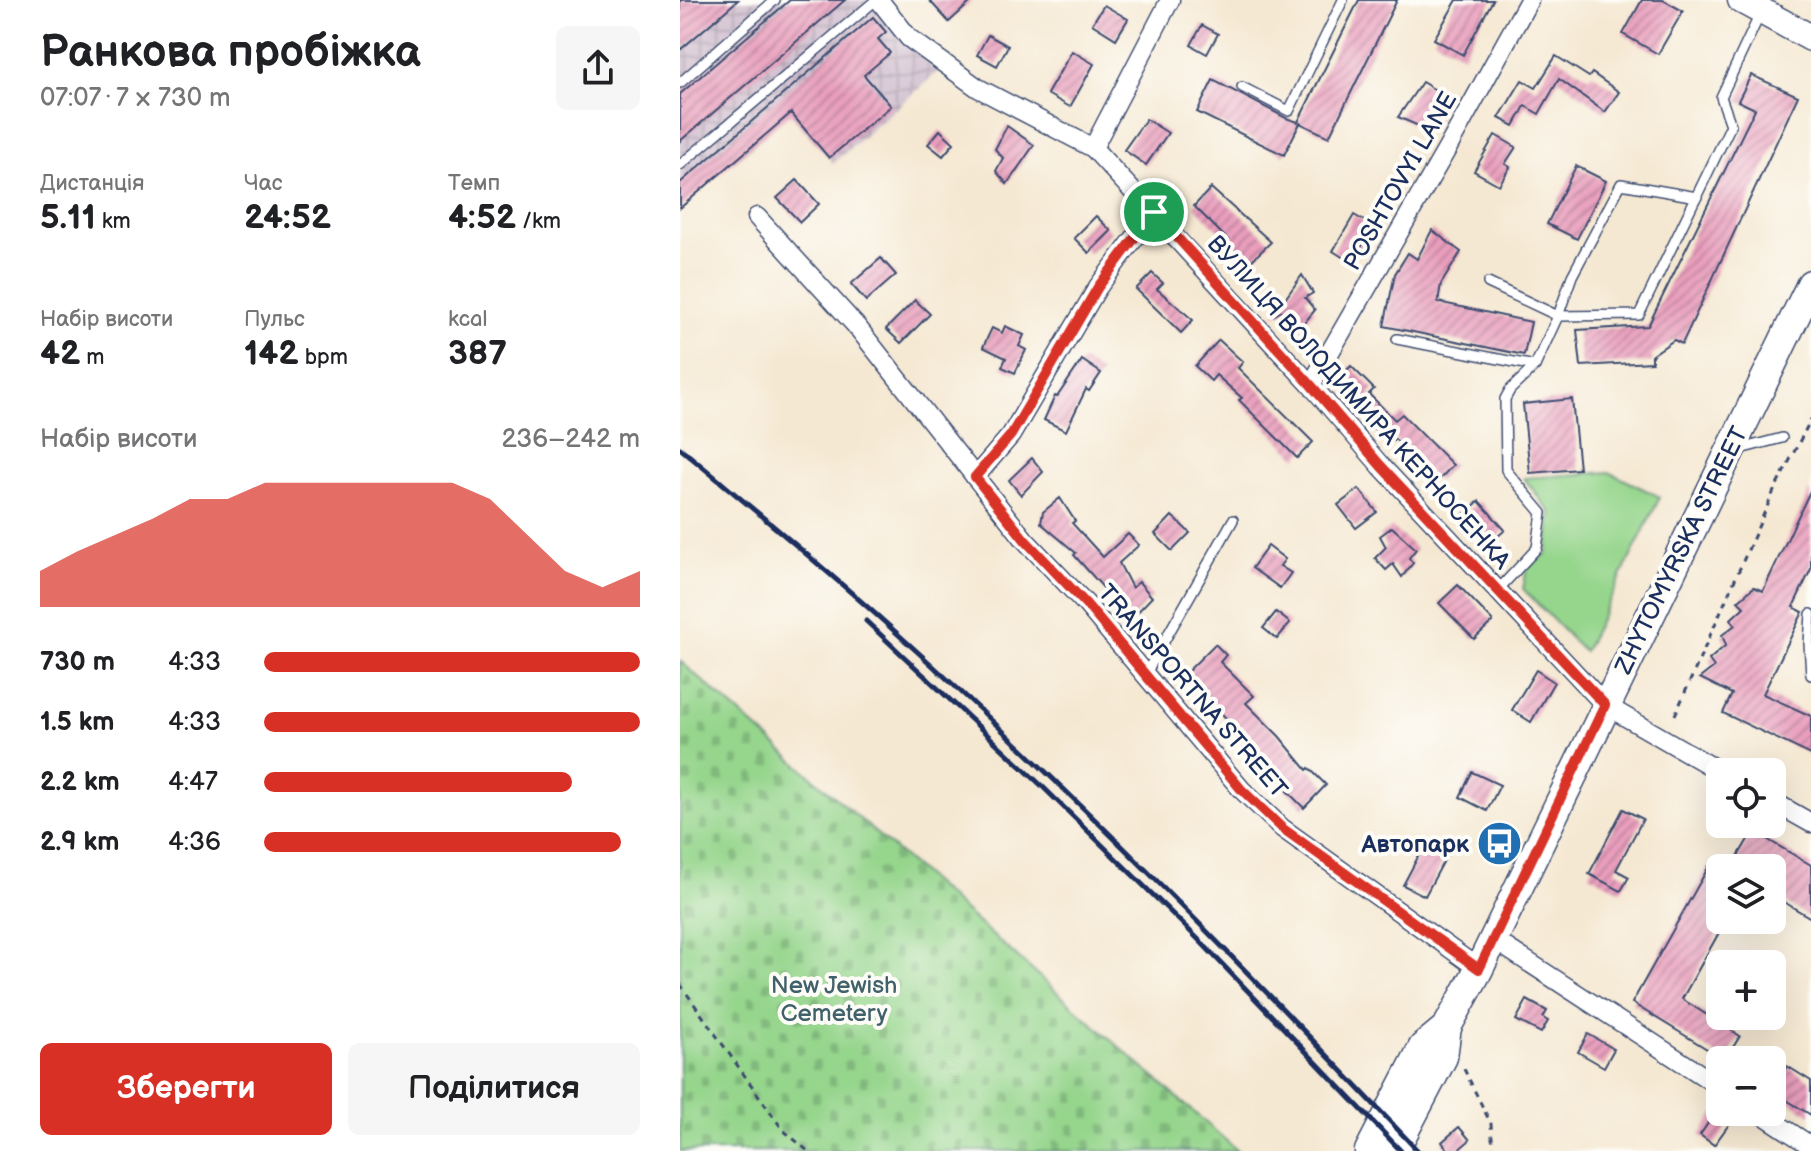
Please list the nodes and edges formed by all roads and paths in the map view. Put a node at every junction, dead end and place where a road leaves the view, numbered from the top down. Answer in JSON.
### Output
{"nodes":[{"id":1,"x":775,"y":0,"type":"edge"},
{"id":2,"x":878,"y":0,"type":"edge"},
{"id":3,"x":1170,"y":0,"type":"edge"},
{"id":4,"x":1343,"y":0,"type":"edge"},
{"id":5,"x":1529,"y":0,"type":"edge"},
{"id":6,"x":1751,"y":6,"type":"edge"},
{"id":7,"x":1811,"y":38,"type":"edge"},
{"id":8,"x":680,"y":83,"type":"edge"},
{"id":9,"x":1242,"y":87,"type":"dead end"},
{"id":10,"x":1093,"y":148,"type":"junction"},
{"id":11,"x":680,"y":165,"type":"edge"},
{"id":12,"x":1697,"y":197,"type":"junction"},
{"id":13,"x":1154,"y":212,"type":"junction"},
{"id":14,"x":757,"y":217,"type":"dead end"},
{"id":15,"x":1488,"y":283,"type":"dead end"},
{"id":16,"x":1811,"y":284,"type":"edge"},
{"id":17,"x":1558,"y":316,"type":"junction"},
{"id":18,"x":1397,"y":339,"type":"dead end"},
{"id":19,"x":1535,"y":366,"type":"junction"},
{"id":20,"x":1311,"y":385,"type":"junction"},
{"id":21,"x":1811,"y":419,"type":"edge"},
{"id":22,"x":1782,"y":438,"type":"dead end"},
{"id":23,"x":1729,"y":452,"type":"junction"},
{"id":24,"x":975,"y":477,"type":"junction"},
{"id":25,"x":1233,"y":520,"type":"dead end"},
{"id":26,"x":1497,"y":591,"type":"junction"},
{"id":27,"x":1811,"y":614,"type":"edge"},
{"id":28,"x":1145,"y":675,"type":"junction"},
{"id":29,"x":1811,"y":675,"type":"edge"},
{"id":30,"x":1605,"y":705,"type":"junction"},
{"id":31,"x":1675,"y":715,"type":"dead end"},
{"id":32,"x":1706,"y":763,"type":"edge"},
{"id":33,"x":1786,"y":809,"type":"edge"},
{"id":34,"x":1811,"y":823,"type":"edge"},
{"id":35,"x":1493,"y":939,"type":"junction"},
{"id":36,"x":1479,"y":969,"type":"junction"},
{"id":37,"x":680,"y":984,"type":"edge"},
{"id":38,"x":1447,"y":1027,"type":"junction"},
{"id":39,"x":1463,"y":1067,"type":"dead end"},
{"id":40,"x":1706,"y":1078,"type":"edge"},
{"id":41,"x":1780,"y":1126,"type":"edge"},
{"id":42,"x":1811,"y":1146,"type":"edge"},
{"id":43,"x":808,"y":1151,"type":"edge"},
{"id":44,"x":1369,"y":1151,"type":"edge"},
{"id":45,"x":1394,"y":1151,"type":"edge"},
{"id":46,"x":1493,"y":1151,"type":"edge"}],
"edges":[{"from":1,"to":8,"type":"lane"},
{"from":2,"to":10,"type":"street","name":"ВУЛИЦЯ ВОЛОДИМИРА КЕРНОСЕНКА"},
{"from":2,"to":11,"type":"lane"},
{"from":3,"to":10,"type":"street"},
{"from":4,"to":9,"type":"lane"},
{"from":5,"to":20,"type":"street","name":"POSHTOVYI LANE"},
{"from":6,"to":7,"type":"main road"},
{"from":6,"to":12,"type":"lane"},
{"from":10,"to":13,"type":"street","name":"ВУЛИЦЯ ВОЛОДИМИРА КЕРНОСЕНКА"},
{"from":12,"to":17,"type":"lane"},
{"from":12,"to":17,"type":"lane"},
{"from":13,"to":20,"type":"street","name":"ВУЛИЦЯ ВОЛОДИМИРА КЕРНОСЕНКА"},
{"from":13,"to":24,"type":"street"},
{"from":14,"to":24,"type":"street","name":"TRANSPORTNA STREET"},
{"from":15,"to":17,"type":"lane"},
{"from":16,"to":23,"type":"main road","name":"ZHYTOMYRSKA STREET"},
{"from":17,"to":19,"type":"lane"},
{"from":18,"to":19,"type":"lane"},
{"from":19,"to":26,"type":"lane"},
{"from":20,"to":26,"type":"street","name":"ВУЛИЦЯ ВОЛОДИМИРА КЕРНОСЕНКА"},
{"from":21,"to":31,"type":"path"},
{"from":22,"to":23,"type":"lane"},
{"from":23,"to":30,"type":"main road","name":"ZHYTOMYRSKA STREET"},
{"from":24,"to":28,"type":"street","name":"TRANSPORTNA STREET"},
{"from":25,"to":28,"type":"lane"},
{"from":26,"to":30,"type":"street","name":"ВУЛИЦЯ ВОЛОДИМИРА КЕРНОСЕНКА"},
{"from":27,"to":29,"type":"lane"},
{"from":28,"to":36,"type":"street","name":"TRANSPORTNA STREET"},
{"from":30,"to":32,"type":"street","name":"ВУЛИЦЯ ВОЛОДИМИРА КЕРНОСЕНКА"},
{"from":30,"to":35,"type":"main road","name":"ZHYTOMYRSKA STREET"},
{"from":33,"to":34,"type":"street"},
{"from":35,"to":36,"type":"main road","name":"ZHYTOMYRSKA STREET"},
{"from":35,"to":40,"type":"street"},
{"from":36,"to":38,"type":"main road","name":"ZHYTOMYRSKA STREET"},
{"from":37,"to":43,"type":"path"},
{"from":38,"to":44,"type":"main road","name":"ZHYTOMYRSKA STREET"},
{"from":38,"to":45,"type":"main road"},
{"from":39,"to":46,"type":"path"},
{"from":41,"to":42,"type":"street"}]}
